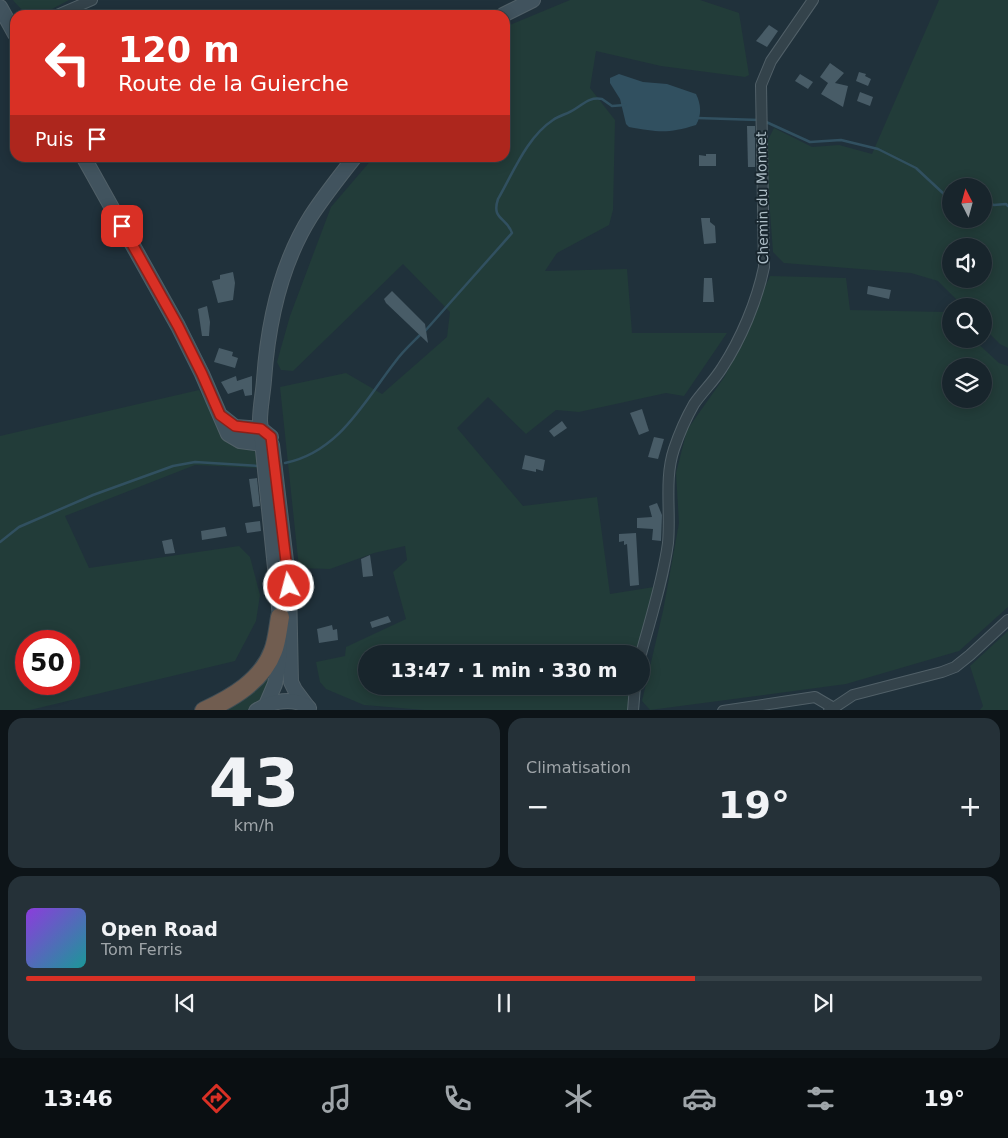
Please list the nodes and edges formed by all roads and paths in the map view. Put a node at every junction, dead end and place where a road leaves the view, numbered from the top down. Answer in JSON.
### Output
{"nodes":[{"id":1,"x":92,"y":0,"type":"edge"},
{"id":2,"x":533,"y":0,"type":"edge"},
{"id":3,"x":813,"y":0,"type":"edge"},
{"id":4,"x":69,"y":10,"type":"edge"},
{"id":5,"x":1,"y":12,"type":"edge"},
{"id":6,"x":510,"y":12,"type":"edge"},
{"id":7,"x":10,"y":26,"type":"edge"},
{"id":8,"x":86,"y":162,"type":"edge"},
{"id":9,"x":351,"y":162,"type":"edge"},
{"id":10,"x":264,"y":437,"type":"junction"},
{"id":11,"x":280,"y":617,"type":"junction"},
{"id":12,"x":1008,"y":620,"type":"edge"},
{"id":13,"x":643,"y":645,"type":"edge"},
{"id":14,"x":635,"y":695,"type":"edge"},
{"id":15,"x":261,"y":708,"type":"edge"},
{"id":16,"x":310,"y":708,"type":"edge"},
{"id":17,"x":830,"y":709,"type":"edge"},
{"id":18,"x":204,"y":710,"type":"edge"},
{"id":19,"x":634,"y":710,"type":"edge"},
{"id":20,"x":723,"y":710,"type":"edge"}],
"edges":[{"from":1,"to":4,"type":"street"},
{"from":2,"to":6,"type":"main road"},
{"from":3,"to":13,"type":"street","name":"Chemin du Monnet"},
{"from":5,"to":7,"type":"main road"},
{"from":8,"to":10,"type":"main road"},
{"from":9,"to":10,"type":"main road"},
{"from":10,"to":11,"type":"main road"},
{"from":10,"to":16,"type":"main road"},
{"from":11,"to":15,"type":"main road"},
{"from":11,"to":18,"type":"highway"},
{"from":12,"to":17,"type":"street"},
{"from":14,"to":19,"type":"street"},
{"from":15,"to":16,"type":"main road"},
{"from":17,"to":20,"type":"street"}]}
